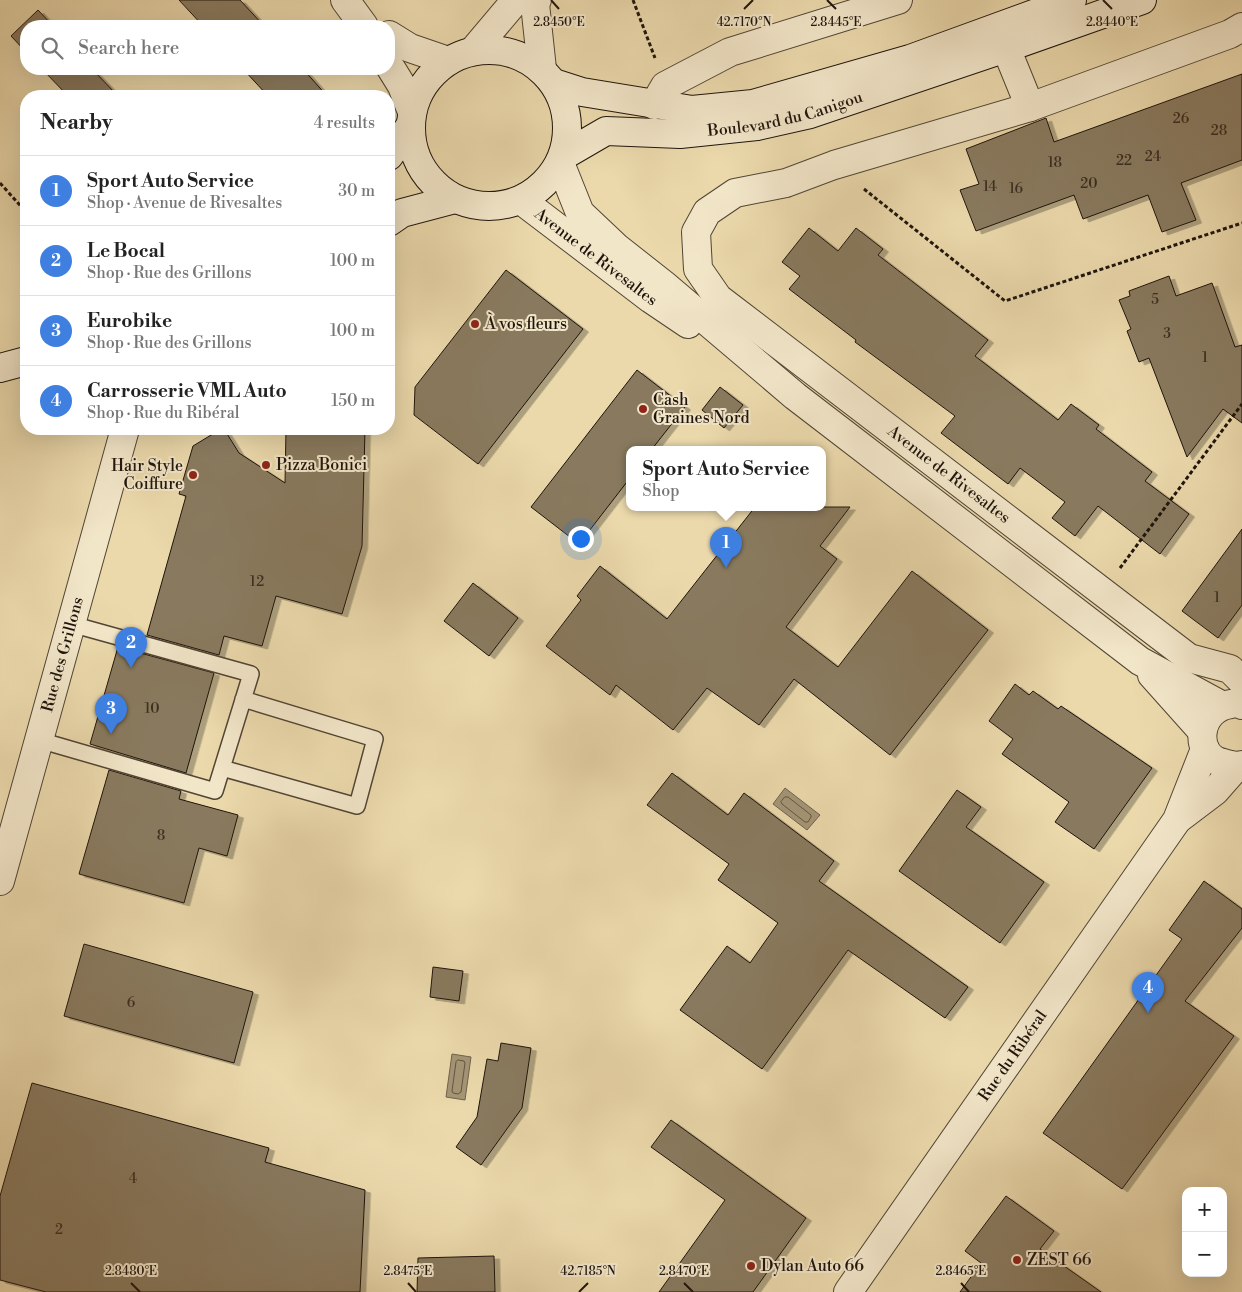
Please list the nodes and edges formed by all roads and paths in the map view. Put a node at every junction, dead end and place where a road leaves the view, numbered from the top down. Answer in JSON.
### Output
{"nodes":[{"id":1,"x":516,"y":0,"type":"edge"},
{"id":2,"x":537,"y":0,"type":"edge"},
{"id":3,"x":633,"y":0,"type":"edge"},
{"id":4,"x":898,"y":0,"type":"edge"},
{"id":5,"x":1072,"y":0,"type":"edge"},
{"id":6,"x":1142,"y":0,"type":"edge"},
{"id":7,"x":1242,"y":26,"type":"edge"},
{"id":8,"x":395,"y":39,"type":"edge"},
{"id":9,"x":1006,"y":48,"type":"junction"},
{"id":10,"x":473,"y":50,"type":"junction"},
{"id":11,"x":448,"y":61,"type":"junction"},
{"id":12,"x":395,"y":75,"type":"edge"},
{"id":13,"x":548,"y":76,"type":"junction"},
{"id":14,"x":659,"y":95,"type":"junction"},
{"id":15,"x":1030,"y":107,"type":"junction"},
{"id":16,"x":411,"y":119,"type":"junction"},
{"id":17,"x":395,"y":146,"type":"edge"},
{"id":18,"x":561,"y":159,"type":"junction"},
{"id":19,"x":834,"y":165,"type":"junction"},
{"id":20,"x":0,"y":183,"type":"edge"},
{"id":21,"x":455,"y":200,"type":"junction"},
{"id":22,"x":521,"y":200,"type":"junction"},
{"id":23,"x":20,"y":205,"type":"edge"},
{"id":24,"x":395,"y":218,"type":"edge"},
{"id":25,"x":1242,"y":223,"type":"edge"},
{"id":26,"x":20,"y":363,"type":"edge"},
{"id":27,"x":0,"y":368,"type":"edge"},
{"id":28,"x":795,"y":396,"type":"junction"},
{"id":29,"x":1242,"y":404,"type":"edge"},
{"id":30,"x":123,"y":435,"type":"edge"},
{"id":31,"x":1102,"y":592,"type":"junction"},
{"id":32,"x":71,"y":624,"type":"junction"},
{"id":33,"x":1140,"y":661,"type":"junction"},
{"id":34,"x":1237,"y":698,"type":"edge"},
{"id":35,"x":243,"y":699,"type":"junction"},
{"id":36,"x":39,"y":740,"type":"junction"},
{"id":37,"x":1203,"y":740,"type":"junction"},
{"id":38,"x":1240,"y":766,"type":"edge"},
{"id":39,"x":222,"y":768,"type":"junction"},
{"id":40,"x":1177,"y":820,"type":"junction"},
{"id":41,"x":0,"y":880,"type":"edge"},
{"id":42,"x":848,"y":1292,"type":"edge"}],
"edges":[{"from":1,"to":10,"type":"street"},
{"from":2,"to":13,"type":"street"},
{"from":3,"to":14,"type":"path"},
{"from":4,"to":14,"type":"street"},
{"from":5,"to":14,"type":"street","name":"Boulevard du Canigou"},
{"from":6,"to":9,"type":"street","name":"Boulevard du Canigou"},
{"from":7,"to":15,"type":"street"},
{"from":8,"to":11,"type":"street"},
{"from":9,"to":15,"type":"street"},
{"from":9,"to":18,"type":"street","name":"Boulevard du Canigou"},
{"from":10,"to":11,"type":"street"},
{"from":10,"to":13,"type":"street"},
{"from":11,"to":16,"type":"street"},
{"from":12,"to":16,"type":"street"},
{"from":13,"to":14,"type":"street","name":"Boulevard du Canigou"},
{"from":13,"to":18,"type":"street"},
{"from":15,"to":19,"type":"street"},
{"from":16,"to":17,"type":"street"},
{"from":16,"to":21,"type":"street"},
{"from":18,"to":22,"type":"street"},
{"from":18,"to":28,"type":"street","name":"Avenue de Rivesaltes"},
{"from":19,"to":25,"type":"path"},
{"from":19,"to":31,"type":"street","name":"Avenue de Rivesaltes"},
{"from":20,"to":23,"type":"path"},
{"from":21,"to":22,"type":"street"},
{"from":21,"to":24,"type":"street"},
{"from":22,"to":28,"type":"street","name":"Avenue de Rivesaltes"},
{"from":26,"to":27,"type":"street"},
{"from":28,"to":33,"type":"street","name":"Avenue de Rivesaltes"},
{"from":29,"to":31,"type":"path"},
{"from":30,"to":32,"type":"street","name":"Rue des Grillons"},
{"from":31,"to":34,"type":"street","name":"Avenue de Rivesaltes"},
{"from":32,"to":35,"type":"lane"},
{"from":32,"to":36,"type":"street","name":"Rue des Grillons"},
{"from":33,"to":34,"type":"street","name":"Avenue de Rivesaltes"},
{"from":33,"to":37,"type":"street","name":"Avenue de Rivesaltes"},
{"from":34,"to":37,"type":"street","name":"Rue du Ribéral"},
{"from":35,"to":39,"type":"lane"},
{"from":35,"to":39,"type":"lane"},
{"from":36,"to":39,"type":"lane"},
{"from":36,"to":41,"type":"street","name":"Rue des Grillons"},
{"from":37,"to":38,"type":"street","name":"Avenue de Rivesaltes"},
{"from":37,"to":40,"type":"street","name":"Rue du Ribéral"},
{"from":38,"to":40,"type":"street","name":"Rue du Ribéral"},
{"from":40,"to":42,"type":"street","name":"Rue du Ribéral"}]}
